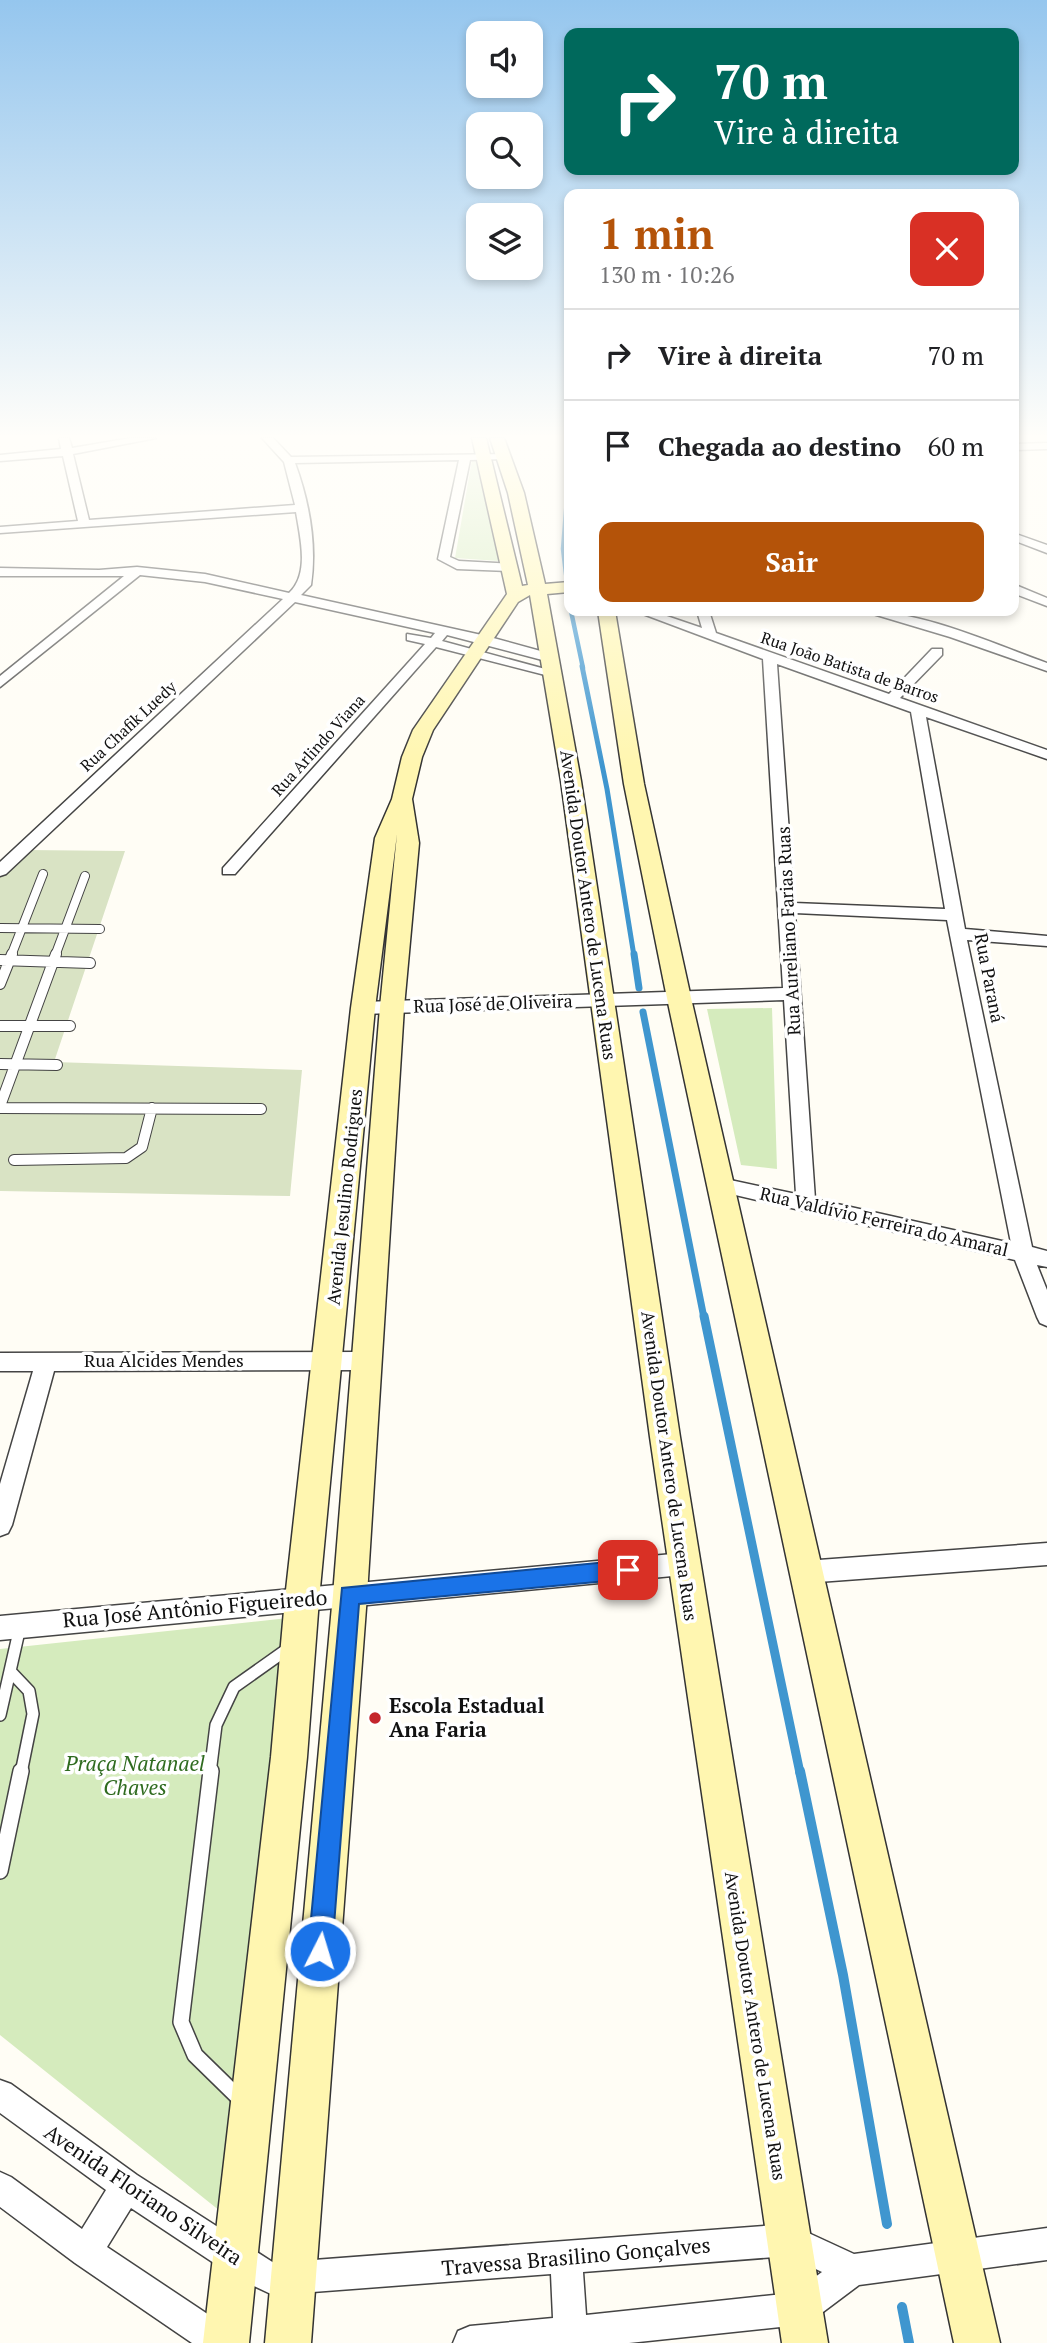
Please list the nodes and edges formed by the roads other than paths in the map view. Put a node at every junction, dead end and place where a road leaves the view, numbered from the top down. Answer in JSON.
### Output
{"nodes":[{"id":1,"x":307,"y":547,"type":"edge"},
{"id":2,"x":446,"y":547,"type":"edge"},
{"id":3,"x":505,"y":547,"type":"edge"},
{"id":4,"x":530,"y":547,"type":"edge"},
{"id":5,"x":509,"y":568,"type":"junction"},
{"id":6,"x":0,"y":572,"type":"edge"},
{"id":7,"x":133,"y":574,"type":"junction"},
{"id":8,"x":541,"y":590,"type":"edge"},
{"id":9,"x":1019,"y":590,"type":"edge"},
{"id":10,"x":295,"y":598,"type":"junction"},
{"id":11,"x":1047,"y":602,"type":"edge"},
{"id":12,"x":282,"y":608,"type":"junction"},
{"id":13,"x":607,"y":616,"type":"edge"},
{"id":14,"x":656,"y":616,"type":"edge"},
{"id":15,"x":705,"y":616,"type":"edge"},
{"id":16,"x":888,"y":616,"type":"edge"},
{"id":17,"x":444,"y":631,"type":"junction"},
{"id":18,"x":710,"y":634,"type":"junction"},
{"id":19,"x":433,"y":642,"type":"junction"},
{"id":20,"x":481,"y":647,"type":"junction"},
{"id":21,"x":937,"y":652,"type":"dead end"},
{"id":22,"x":770,"y":658,"type":"junction"},
{"id":23,"x":552,"y":666,"type":"junction"},
{"id":24,"x":1047,"y":667,"type":"edge"},
{"id":25,"x":0,"y":683,"type":"edge"},
{"id":26,"x":891,"y":700,"type":"junction"},
{"id":27,"x":918,"y":710,"type":"junction"},
{"id":28,"x":1047,"y":755,"type":"edge"},
{"id":29,"x":402,"y":800,"type":"junction"},
{"id":30,"x":0,"y":871,"type":"edge"},
{"id":31,"x":229,"y":871,"type":"dead end"},
{"id":32,"x":43,"y":874,"type":"dead end"},
{"id":33,"x":85,"y":876,"type":"dead end"},
{"id":34,"x":789,"y":908,"type":"junction"},
{"id":35,"x":954,"y":915,"type":"junction"},
{"id":36,"x":0,"y":928,"type":"edge"},
{"id":37,"x":22,"y":928,"type":"junction"},
{"id":38,"x":66,"y":929,"type":"junction"},
{"id":39,"x":100,"y":929,"type":"dead end"},
{"id":40,"x":959,"y":934,"type":"junction"},
{"id":41,"x":1047,"y":941,"type":"edge"},
{"id":42,"x":5,"y":960,"type":"edge"},
{"id":43,"x":53,"y":962,"type":"junction"},
{"id":44,"x":90,"y":963,"type":"dead end"},
{"id":45,"x":0,"y":984,"type":"edge"},
{"id":46,"x":791,"y":994,"type":"junction"},
{"id":47,"x":679,"y":998,"type":"junction"},
{"id":48,"x":602,"y":1001,"type":"junction"},
{"id":49,"x":392,"y":1007,"type":"junction"},
{"id":50,"x":363,"y":1008,"type":"junction"},
{"id":51,"x":0,"y":1026,"type":"edge"},
{"id":52,"x":30,"y":1026,"type":"junction"},
{"id":53,"x":70,"y":1026,"type":"dead end"},
{"id":54,"x":0,"y":1064,"type":"edge"},
{"id":55,"x":15,"y":1065,"type":"junction"},
{"id":56,"x":57,"y":1065,"type":"dead end"},
{"id":57,"x":0,"y":1107,"type":"edge"},
{"id":58,"x":152,"y":1108,"type":"junction"},
{"id":59,"x":261,"y":1109,"type":"dead end"},
{"id":60,"x":14,"y":1160,"type":"dead end"},
{"id":61,"x":721,"y":1185,"type":"junction"},
{"id":62,"x":806,"y":1204,"type":"junction"},
{"id":63,"x":1023,"y":1254,"type":"junction"},
{"id":64,"x":1047,"y":1259,"type":"edge"},
{"id":65,"x":1047,"y":1317,"type":"edge"},
{"id":66,"x":329,"y":1361,"type":"junction"},
{"id":67,"x":366,"y":1361,"type":"junction"},
{"id":68,"x":0,"y":1362,"type":"edge"},
{"id":69,"x":46,"y":1362,"type":"junction"},
{"id":70,"x":0,"y":1525,"type":"edge"},
{"id":71,"x":1047,"y":1554,"type":"edge"},
{"id":72,"x":683,"y":1564,"type":"junction"},
{"id":73,"x":805,"y":1572,"type":"junction"},
{"id":74,"x":349,"y":1595,"type":"junction"},
{"id":75,"x":302,"y":1599,"type":"junction"},
{"id":76,"x":10,"y":1627,"type":"edge"},
{"id":77,"x":299,"y":1642,"type":"junction"},
{"id":78,"x":10,"y":1671,"type":"junction"},
{"id":79,"x":0,"y":1715,"type":"edge"},
{"id":80,"x":0,"y":1871,"type":"edge"},
{"id":81,"x":0,"y":2095,"type":"edge"},
{"id":82,"x":251,"y":2110,"type":"junction"},
{"id":83,"x":126,"y":2186,"type":"junction"},
{"id":84,"x":0,"y":2188,"type":"edge"},
{"id":85,"x":789,"y":2240,"type":"junction"},
{"id":86,"x":1047,"y":2244,"type":"edge"},
{"id":87,"x":86,"y":2252,"type":"junction"},
{"id":88,"x":957,"y":2256,"type":"junction"},
{"id":89,"x":235,"y":2257,"type":"junction"},
{"id":90,"x":566,"y":2257,"type":"junction"},
{"id":91,"x":853,"y":2270,"type":"junction"},
{"id":92,"x":293,"y":2280,"type":"junction"},
{"id":93,"x":799,"y":2309,"type":"junction"},
{"id":94,"x":571,"y":2339,"type":"edge"},
{"id":95,"x":221,"y":2343,"type":"edge"},
{"id":96,"x":226,"y":2343,"type":"edge"},
{"id":97,"x":288,"y":2343,"type":"edge"},
{"id":98,"x":470,"y":2343,"type":"edge"},
{"id":99,"x":804,"y":2343,"type":"edge"},
{"id":100,"x":977,"y":2343,"type":"edge"}],
"edges":[{"from":1,"to":10,"type":"street"},
{"from":2,"to":5,"type":"street"},
{"from":3,"to":5,"type":"street"},
{"from":4,"to":8,"type":"street"},
{"from":5,"to":8,"type":"street"},
{"from":6,"to":7,"type":"street"},
{"from":7,"to":10,"type":"street"},
{"from":7,"to":12,"type":"street"},
{"from":7,"to":25,"type":"street"},
{"from":8,"to":20,"type":"street","name":"Avenida Jesulino Rodrigues"},
{"from":8,"to":23,"type":"street","name":"Avenida Doutor Antero de Lucena Ruas"},
{"from":9,"to":11,"type":"street"},
{"from":10,"to":12,"type":"street"},
{"from":10,"to":17,"type":"street"},
{"from":12,"to":19,"type":"street"},
{"from":12,"to":30,"type":"street","name":"Rua Chafik Luedy"},
{"from":13,"to":47,"type":"street"},
{"from":14,"to":18,"type":"street","name":"Rua João Batista de Barros"},
{"from":15,"to":18,"type":"street"},
{"from":16,"to":24,"type":"street"},
{"from":17,"to":19,"type":"street","name":"Rua Arlindo Viana"},
{"from":17,"to":20,"type":"street"},
{"from":18,"to":22,"type":"street","name":"Rua João Batista de Barros"},
{"from":19,"to":20,"type":"street"},
{"from":19,"to":31,"type":"street","name":"Rua Arlindo Viana"},
{"from":20,"to":23,"type":"street"},
{"from":20,"to":29,"type":"street","name":"Avenida Jesulino Rodrigues"},
{"from":21,"to":26,"type":"street"},
{"from":22,"to":26,"type":"street","name":"Rua João Batista de Barros"},
{"from":22,"to":34,"type":"street","name":"Rua Aureliano Farias Ruas"},
{"from":23,"to":48,"type":"street","name":"Avenida Doutor Antero de Lucena Ruas"},
{"from":26,"to":27,"type":"street","name":"Rua João Batista de Barros"},
{"from":27,"to":28,"type":"street","name":"Rua João Batista de Barros"},
{"from":27,"to":35,"type":"street","name":"Rua Paraná"},
{"from":29,"to":49,"type":"street","name":"Avenida Jesulino Rodrigues"},
{"from":29,"to":50,"type":"street","name":"Avenida Jesulino Rodrigues"},
{"from":32,"to":37,"type":"lane"},
{"from":33,"to":38,"type":"lane"},
{"from":34,"to":35,"type":"street"},
{"from":34,"to":46,"type":"street","name":"Rua Aureliano Farias Ruas"},
{"from":35,"to":40,"type":"street","name":"Rua Paraná"},
{"from":36,"to":37,"type":"lane"},
{"from":37,"to":38,"type":"lane"},
{"from":37,"to":42,"type":"lane"},
{"from":38,"to":39,"type":"lane"},
{"from":38,"to":43,"type":"lane"},
{"from":40,"to":41,"type":"street"},
{"from":40,"to":63,"type":"street","name":"Rua Paraná"},
{"from":42,"to":43,"type":"lane"},
{"from":42,"to":45,"type":"lane"},
{"from":43,"to":44,"type":"lane"},
{"from":43,"to":52,"type":"lane"},
{"from":46,"to":47,"type":"street","name":"Rua José de Oliveira"},
{"from":46,"to":62,"type":"street","name":"Rua Aureliano Farias Ruas"},
{"from":47,"to":48,"type":"street","name":"Rua José de Oliveira"},
{"from":47,"to":61,"type":"street"},
{"from":48,"to":49,"type":"street","name":"Rua José de Oliveira"},
{"from":48,"to":72,"type":"street","name":"Avenida Doutor Antero de Lucena Ruas"},
{"from":49,"to":50,"type":"street","name":"Rua José de Oliveira"},
{"from":49,"to":67,"type":"street","name":"Avenida Jesulino Rodrigues"},
{"from":50,"to":66,"type":"street","name":"Avenida Jesulino Rodrigues"},
{"from":51,"to":52,"type":"lane"},
{"from":52,"to":53,"type":"lane"},
{"from":52,"to":55,"type":"lane"},
{"from":54,"to":55,"type":"lane"},
{"from":55,"to":56,"type":"lane"},
{"from":55,"to":57,"type":"lane"},
{"from":57,"to":58,"type":"lane"},
{"from":58,"to":59,"type":"lane"},
{"from":58,"to":60,"type":"lane"},
{"from":61,"to":62,"type":"street","name":"Rua Valdívio Ferreira do Amaral"},
{"from":61,"to":73,"type":"street"},
{"from":62,"to":63,"type":"street","name":"Rua Valdívio Ferreira do Amaral"},
{"from":63,"to":64,"type":"street","name":"Rua Valdívio Ferreira do Amaral"},
{"from":63,"to":65,"type":"street","name":"Rua Paraná"},
{"from":66,"to":67,"type":"street","name":"Rua Alcides Mendes"},
{"from":66,"to":69,"type":"street","name":"Rua Alcides Mendes"},
{"from":66,"to":75,"type":"street","name":"Avenida Jesulino Rodrigues"},
{"from":67,"to":74,"type":"street","name":"Avenida Jesulino Rodrigues"},
{"from":68,"to":69,"type":"street","name":"Rua Alcides Mendes"},
{"from":69,"to":70,"type":"street"},
{"from":71,"to":73,"type":"street"},
{"from":72,"to":74,"type":"street","name":"Rua José Antônio Figueiredo"},
{"from":72,"to":85,"type":"street","name":"Avenida Doutor Antero de Lucena Ruas"},
{"from":73,"to":88,"type":"street"},
{"from":74,"to":75,"type":"street","name":"Rua José Antônio Figueiredo"},
{"from":74,"to":92,"type":"street"},
{"from":75,"to":76,"type":"street","name":"Rua José Antônio Figueiredo"},
{"from":75,"to":77,"type":"street"},
{"from":76,"to":78,"type":"lane"},
{"from":77,"to":82,"type":"street"},
{"from":77,"to":82,"type":"lane"},
{"from":78,"to":79,"type":"lane"},
{"from":78,"to":80,"type":"lane"},
{"from":81,"to":83,"type":"street","name":"Avenida Floriano Silveira"},
{"from":82,"to":89,"type":"street"},
{"from":83,"to":87,"type":"street"},
{"from":83,"to":89,"type":"street","name":"Avenida Floriano Silveira"},
{"from":84,"to":87,"type":"street"},
{"from":85,"to":90,"type":"street","name":"Travessa Brasilino Gonçalves"},
{"from":85,"to":91,"type":"street","name":"Travessa Brasilino Gonçalves"},
{"from":85,"to":93,"type":"street","name":"Avenida Doutor Antero de Lucena Ruas"},
{"from":86,"to":88,"type":"street"},
{"from":87,"to":95,"type":"street"},
{"from":88,"to":91,"type":"street"},
{"from":88,"to":100,"type":"street"},
{"from":89,"to":92,"type":"street","name":"Avenida Floriano Silveira"},
{"from":89,"to":96,"type":"street"},
{"from":90,"to":92,"type":"street","name":"Travessa Brasilino Gonçalves"},
{"from":90,"to":94,"type":"street"},
{"from":91,"to":93,"type":"street"},
{"from":92,"to":97,"type":"street"},
{"from":93,"to":94,"type":"street"},
{"from":93,"to":99,"type":"street","name":"Avenida Doutor Antero de Lucena Ruas"},
{"from":94,"to":98,"type":"street"}]}
